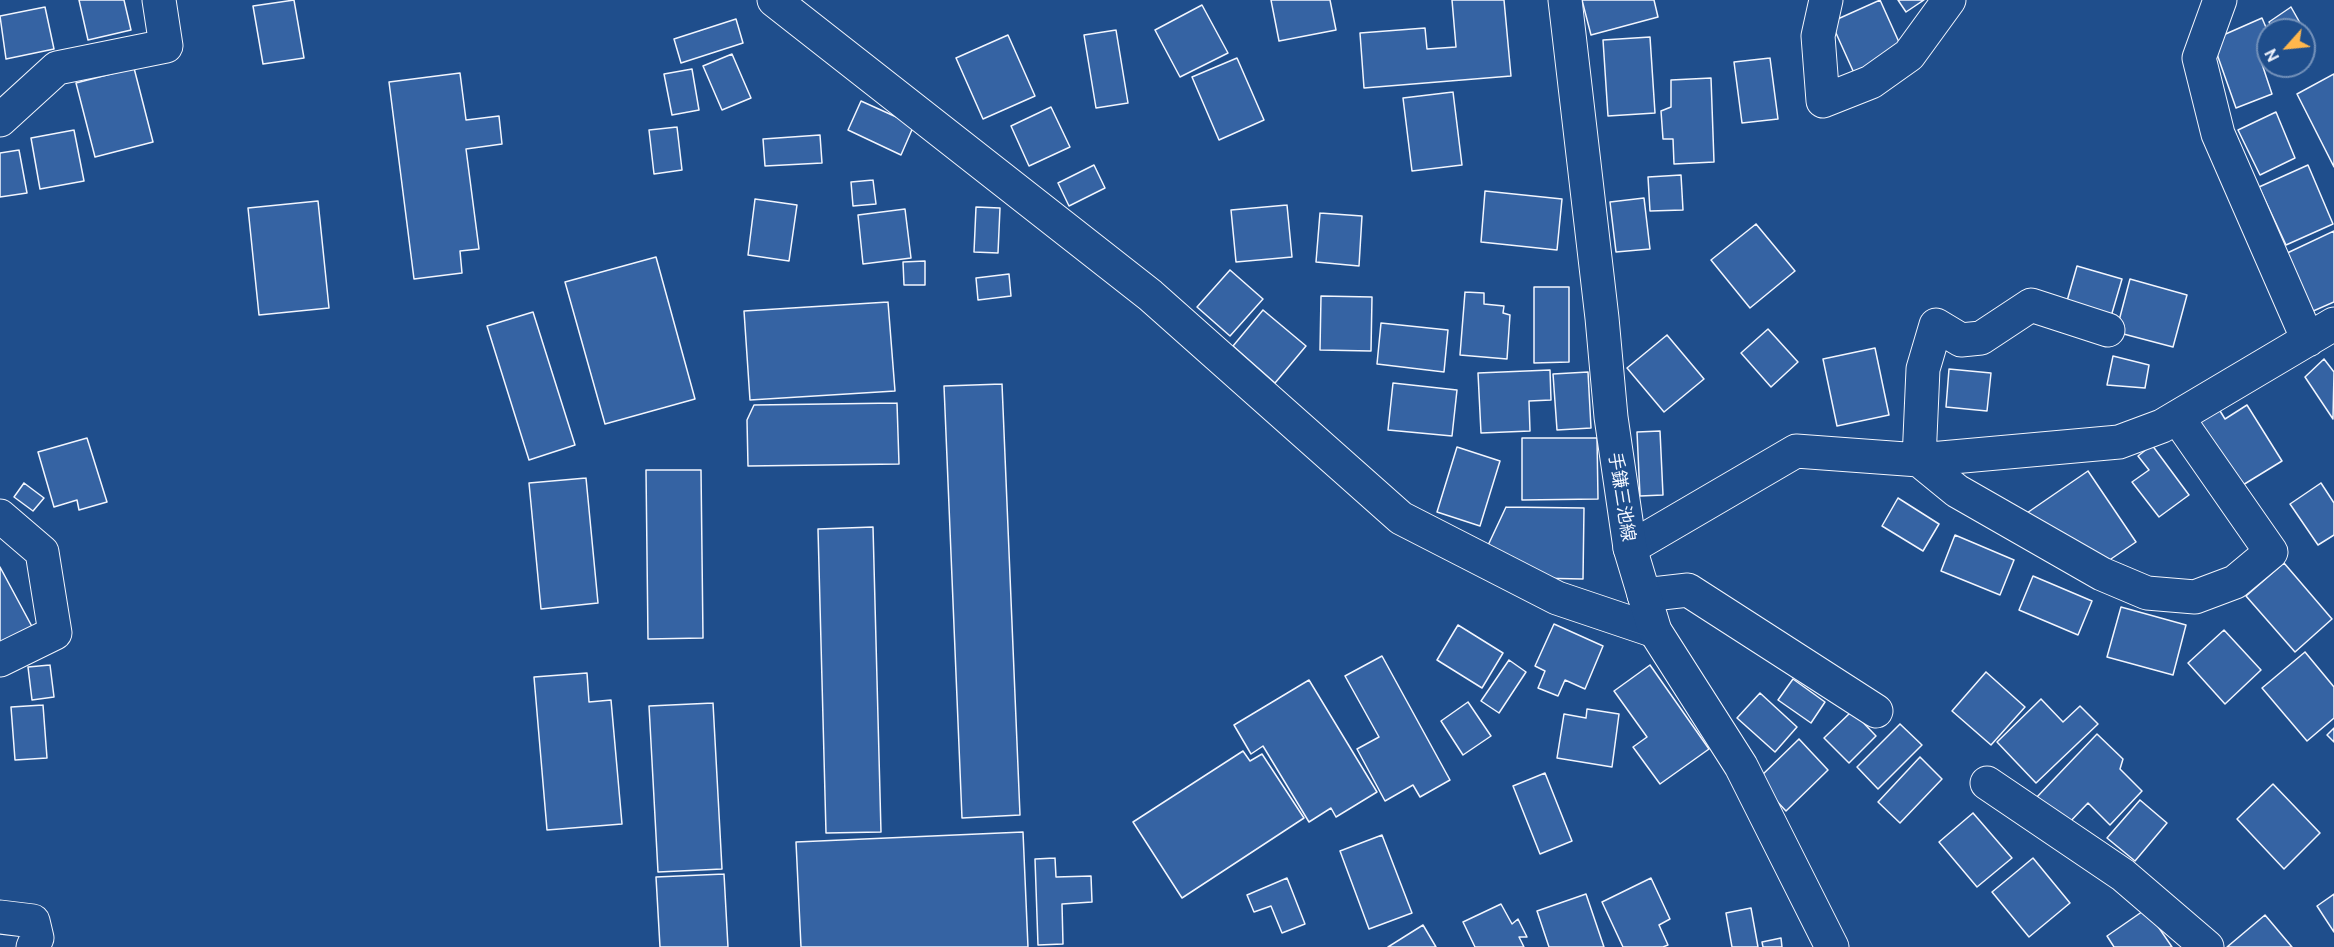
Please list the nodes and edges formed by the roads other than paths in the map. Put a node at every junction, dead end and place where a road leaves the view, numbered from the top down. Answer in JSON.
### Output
{"nodes":[{"id":1,"x":159,"y":0,"type":"edge"},
{"id":2,"x":774,"y":0,"type":"edge"},
{"id":3,"x":1565,"y":0,"type":"edge"},
{"id":4,"x":1826,"y":0,"type":"edge"},
{"id":5,"x":1949,"y":0,"type":"edge"},
{"id":6,"x":2220,"y":0,"type":"edge"},
{"id":7,"x":0,"y":120,"type":"edge"},
{"id":8,"x":2108,"y":330,"type":"dead end"},
{"id":9,"x":2321,"y":332,"type":"edge"},
{"id":10,"x":2176,"y":417,"type":"junction"},
{"id":11,"x":1919,"y":460,"type":"junction"},
{"id":12,"x":0,"y":516,"type":"edge"},
{"id":13,"x":1630,"y":548,"type":"junction"},
{"id":14,"x":1644,"y":595,"type":"junction"},
{"id":15,"x":1655,"y":631,"type":"junction"},
{"id":16,"x":0,"y":660,"type":"edge"},
{"id":17,"x":1876,"y":711,"type":"dead end"},
{"id":18,"x":1987,"y":783,"type":"dead end"},
{"id":19,"x":0,"y":918,"type":"edge"},
{"id":20,"x":33,"y":947,"type":"edge"},
{"id":21,"x":1832,"y":947,"type":"edge"},
{"id":22,"x":2207,"y":947,"type":"edge"}],
"edges":[{"from":1,"to":7,"type":"street"},
{"from":2,"to":15,"type":"street"},
{"from":3,"to":13,"type":"street","name":"手鎌三池線"},
{"from":4,"to":5,"type":"street"},
{"from":6,"to":9,"type":"street"},
{"from":8,"to":11,"type":"street"},
{"from":9,"to":10,"type":"street"},
{"from":10,"to":11,"type":"street"},
{"from":10,"to":11,"type":"street"},
{"from":11,"to":13,"type":"street"},
{"from":12,"to":16,"type":"street"},
{"from":13,"to":14,"type":"street","name":"手鎌三池線"},
{"from":14,"to":15,"type":"street","name":"手鎌三池線"},
{"from":14,"to":17,"type":"street"},
{"from":15,"to":21,"type":"street","name":"手鎌三池線"},
{"from":18,"to":22,"type":"street"},
{"from":19,"to":20,"type":"street"}]}
